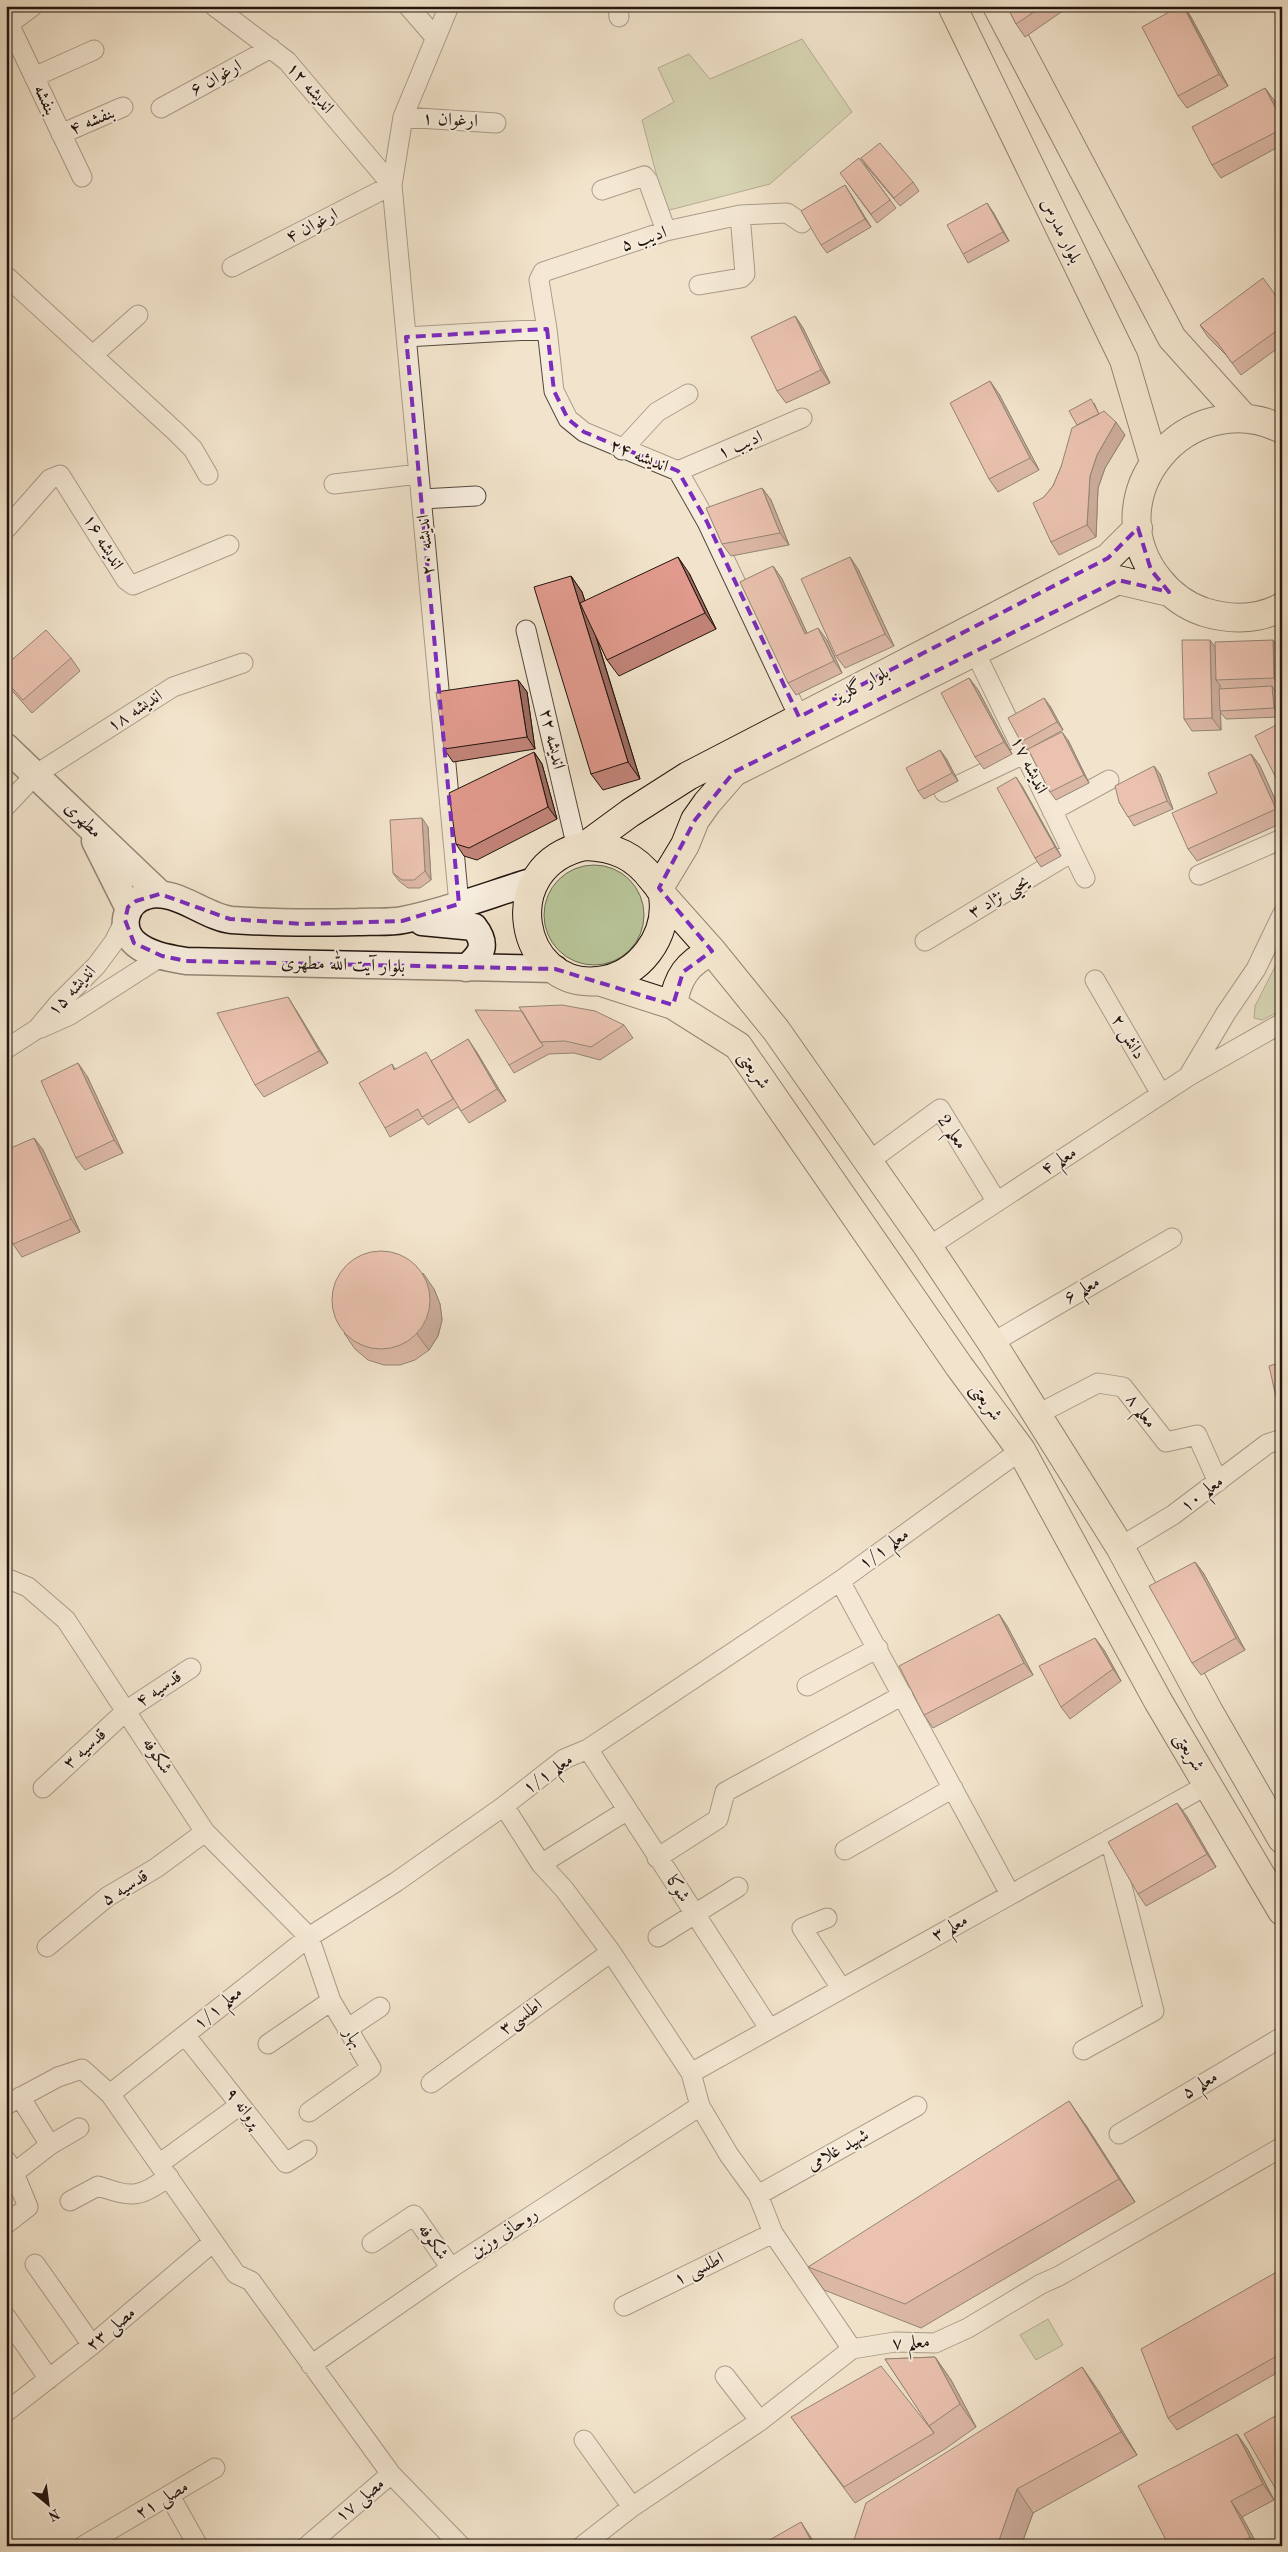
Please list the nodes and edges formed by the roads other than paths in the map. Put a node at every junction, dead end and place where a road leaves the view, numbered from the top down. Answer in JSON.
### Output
{"nodes":[{"id":1,"x":33,"y":6,"type":"edge"},
{"id":2,"x":214,"y":6,"type":"edge"},
{"id":3,"x":408,"y":6,"type":"edge"},
{"id":4,"x":449,"y":6,"type":"edge"},
{"id":5,"x":952,"y":6,"type":"edge"},
{"id":6,"x":997,"y":6,"type":"edge"},
{"id":7,"x":7,"y":25,"type":"edge"},
{"id":8,"x":435,"y":37,"type":"junction"},
{"id":9,"x":271,"y":48,"type":"junction"},
{"id":10,"x":94,"y":50,"type":"dead end"},
{"id":11,"x":34,"y":77,"type":"junction"},
{"id":12,"x":123,"y":107,"type":"dead end"},
{"id":13,"x":161,"y":108,"type":"dead end"},
{"id":14,"x":403,"y":117,"type":"junction"},
{"id":15,"x":496,"y":123,"type":"dead end"},
{"id":16,"x":61,"y":134,"type":"junction"},
{"id":17,"x":82,"y":177,"type":"dead end"},
{"id":18,"x":392,"y":185,"type":"junction"},
{"id":19,"x":602,"y":190,"type":"dead end"},
{"id":20,"x":740,"y":215,"type":"junction"},
{"id":21,"x":802,"y":223,"type":"edge"},
{"id":22,"x":666,"y":231,"type":"junction"},
{"id":23,"x":232,"y":267,"type":"dead end"},
{"id":24,"x":6,"y":276,"type":"edge"},
{"id":25,"x":699,"y":285,"type":"dead end"},
{"id":26,"x":138,"y":316,"type":"dead end"},
{"id":27,"x":547,"y":329,"type":"junction"},
{"id":28,"x":406,"y":337,"type":"junction"},
{"id":29,"x":93,"y":355,"type":"junction"},
{"id":30,"x":688,"y":394,"type":"dead end"},
{"id":31,"x":802,"y":418,"type":"dead end"},
{"id":32,"x":1244,"y":418,"type":"junction"},
{"id":33,"x":1282,"y":429,"type":"edge"},
{"id":34,"x":622,"y":450,"type":"junction"},
{"id":35,"x":1154,"y":462,"type":"junction"},
{"id":36,"x":678,"y":471,"type":"junction"},
{"id":37,"x":419,"y":474,"type":"junction"},
{"id":38,"x":208,"y":475,"type":"dead end"},
{"id":39,"x":334,"y":484,"type":"dead end"},
{"id":40,"x":476,"y":496,"type":"dead end"},
{"id":41,"x":422,"y":499,"type":"junction"},
{"id":42,"x":1138,"y":528,"type":"junction"},
{"id":43,"x":6,"y":529,"type":"edge"},
{"id":44,"x":229,"y":545,"type":"dead end"},
{"id":45,"x":1169,"y":592,"type":"junction"},
{"id":46,"x":1282,"y":607,"type":"edge"},
{"id":47,"x":526,"y":630,"type":"dead end"},
{"id":48,"x":975,"y":652,"type":"junction"},
{"id":49,"x":243,"y":663,"type":"dead end"},
{"id":50,"x":799,"y":717,"type":"junction"},
{"id":51,"x":6,"y":747,"type":"edge"},
{"id":52,"x":1024,"y":754,"type":"junction"},
{"id":53,"x":35,"y":775,"type":"junction"},
{"id":54,"x":1109,"y":780,"type":"dead end"},
{"id":55,"x":944,"y":792,"type":"dead end"},
{"id":56,"x":6,"y":806,"type":"edge"},
{"id":57,"x":1052,"y":811,"type":"junction"},
{"id":58,"x":86,"y":822,"type":"junction"},
{"id":59,"x":1282,"y":840,"type":"edge"},
{"id":60,"x":581,"y":847,"type":"junction"},
{"id":61,"x":1072,"y":852,"type":"junction"},
{"id":62,"x":1199,"y":874,"type":"dead end"},
{"id":63,"x":1085,"y":878,"type":"dead end"},
{"id":64,"x":534,"y":881,"type":"junction"},
{"id":65,"x":661,"y":892,"type":"junction"},
{"id":66,"x":160,"y":894,"type":"junction"},
{"id":67,"x":459,"y":904,"type":"junction"},
{"id":68,"x":1282,"y":916,"type":"edge"},
{"id":69,"x":402,"y":920,"type":"junction"},
{"id":70,"x":129,"y":923,"type":"junction"},
{"id":71,"x":925,"y":941,"type":"dead end"},
{"id":72,"x":712,"y":951,"type":"junction"},
{"id":73,"x":162,"y":956,"type":"junction"},
{"id":74,"x":466,"y":968,"type":"junction"},
{"id":75,"x":554,"y":968,"type":"junction"},
{"id":76,"x":1095,"y":980,"type":"dead end"},
{"id":77,"x":598,"y":981,"type":"junction"},
{"id":78,"x":673,"y":1005,"type":"junction"},
{"id":79,"x":1282,"y":1023,"type":"edge"},
{"id":80,"x":37,"y":1029,"type":"junction"},
{"id":81,"x":6,"y":1049,"type":"edge"},
{"id":82,"x":1189,"y":1076,"type":"junction"},
{"id":83,"x":1161,"y":1094,"type":"junction"},
{"id":84,"x":868,"y":1162,"type":"junction"},
{"id":85,"x":997,"y":1202,"type":"junction"},
{"id":86,"x":1172,"y":1238,"type":"dead end"},
{"id":87,"x":928,"y":1247,"type":"junction"},
{"id":88,"x":992,"y":1343,"type":"junction"},
{"id":89,"x":1038,"y":1414,"type":"junction"},
{"id":90,"x":1282,"y":1439,"type":"edge"},
{"id":91,"x":1021,"y":1450,"type":"junction"},
{"id":92,"x":1218,"y":1482,"type":"junction"},
{"id":93,"x":1120,"y":1547,"type":"junction"},
{"id":94,"x":6,"y":1578,"type":"edge"},
{"id":95,"x":840,"y":1581,"type":"junction"},
{"id":96,"x":878,"y":1648,"type":"junction"},
{"id":97,"x":191,"y":1668,"type":"dead end"},
{"id":98,"x":1193,"y":1682,"type":"junction"},
{"id":99,"x":807,"y":1686,"type":"dead end"},
{"id":100,"x":903,"y":1695,"type":"junction"},
{"id":101,"x":1158,"y":1701,"type":"junction"},
{"id":102,"x":127,"y":1710,"type":"junction"},
{"id":103,"x":588,"y":1749,"type":"junction"},
{"id":104,"x":1209,"y":1784,"type":"junction"},
{"id":105,"x":43,"y":1788,"type":"dead end"},
{"id":106,"x":953,"y":1788,"type":"junction"},
{"id":107,"x":504,"y":1806,"type":"junction"},
{"id":108,"x":626,"y":1811,"type":"junction"},
{"id":109,"x":205,"y":1832,"type":"junction"},
{"id":110,"x":1110,"y":1839,"type":"junction"},
{"id":111,"x":1282,"y":1839,"type":"edge"},
{"id":112,"x":845,"y":1850,"type":"dead end"},
{"id":113,"x":657,"y":1858,"type":"junction"},
{"id":114,"x":541,"y":1864,"type":"junction"},
{"id":115,"x":738,"y":1887,"type":"dead end"},
{"id":116,"x":1010,"y":1894,"type":"junction"},
{"id":117,"x":1282,"y":1911,"type":"edge"},
{"id":118,"x":694,"y":1914,"type":"junction"},
{"id":119,"x":827,"y":1918,"type":"dead end"},
{"id":120,"x":309,"y":1937,"type":"junction"},
{"id":121,"x":658,"y":1937,"type":"dead end"},
{"id":122,"x":47,"y":1947,"type":"dead end"},
{"id":123,"x":611,"y":1952,"type":"junction"},
{"id":124,"x":840,"y":1988,"type":"junction"},
{"id":125,"x":331,"y":2001,"type":"junction"},
{"id":126,"x":380,"y":2007,"type":"dead end"},
{"id":127,"x":769,"y":2028,"type":"junction"},
{"id":128,"x":347,"y":2029,"type":"junction"},
{"id":129,"x":185,"y":2034,"type":"junction"},
{"id":130,"x":1282,"y":2037,"type":"edge"},
{"id":131,"x":268,"y":2044,"type":"dead end"},
{"id":132,"x":1083,"y":2050,"type":"dead end"},
{"id":133,"x":691,"y":2072,"type":"junction"},
{"id":134,"x":431,"y":2083,"type":"dead end"},
{"id":135,"x":110,"y":2094,"type":"junction"},
{"id":136,"x":13,"y":2101,"type":"edge"},
{"id":137,"x":240,"y":2105,"type":"junction"},
{"id":138,"x":700,"y":2106,"type":"junction"},
{"id":139,"x":917,"y":2106,"type":"dead end"},
{"id":140,"x":309,"y":2112,"type":"dead end"},
{"id":141,"x":80,"y":2128,"type":"dead end"},
{"id":142,"x":1119,"y":2134,"type":"dead end"},
{"id":143,"x":50,"y":2145,"type":"junction"},
{"id":144,"x":1282,"y":2147,"type":"edge"},
{"id":145,"x":307,"y":2150,"type":"dead end"},
{"id":146,"x":10,"y":2166,"type":"edge"},
{"id":147,"x":164,"y":2171,"type":"junction"},
{"id":148,"x":758,"y":2194,"type":"junction"},
{"id":149,"x":70,"y":2201,"type":"dead end"},
{"id":150,"x":6,"y":2224,"type":"edge"},
{"id":151,"x":773,"y":2233,"type":"junction"},
{"id":152,"x":213,"y":2242,"type":"junction"},
{"id":153,"x":372,"y":2243,"type":"dead end"},
{"id":154,"x":35,"y":2264,"type":"dead end"},
{"id":155,"x":451,"y":2268,"type":"junction"},
{"id":156,"x":624,"y":2306,"type":"dead end"},
{"id":157,"x":6,"y":2317,"type":"edge"},
{"id":158,"x":92,"y":2345,"type":"junction"},
{"id":159,"x":852,"y":2349,"type":"junction"},
{"id":160,"x":311,"y":2365,"type":"junction"},
{"id":161,"x":725,"y":2376,"type":"dead end"},
{"id":162,"x":50,"y":2379,"type":"junction"},
{"id":163,"x":6,"y":2412,"type":"edge"},
{"id":164,"x":760,"y":2422,"type":"junction"},
{"id":165,"x":584,"y":2440,"type":"dead end"},
{"id":166,"x":215,"y":2468,"type":"dead end"},
{"id":167,"x":391,"y":2474,"type":"junction"},
{"id":168,"x":170,"y":2496,"type":"junction"},
{"id":169,"x":632,"y":2507,"type":"junction"},
{"id":170,"x":83,"y":2546,"type":"edge"},
{"id":171,"x":198,"y":2546,"type":"edge"},
{"id":172,"x":307,"y":2546,"type":"edge"},
{"id":173,"x":461,"y":2546,"type":"edge"},
{"id":174,"x":582,"y":2546,"type":"edge"}],
"edges":[{"from":1,"to":7,"type":"street"},
{"from":2,"to":9,"type":"street","name":"اندیشه ۱۲"},
{"from":3,"to":8,"type":"street"},
{"from":4,"to":8,"type":"street","name":"اندیشه ۲۰"},
{"from":5,"to":35,"type":"main road","name":"بلوار مدرس"},
{"from":6,"to":32,"type":"main road"},
{"from":7,"to":11,"type":"street","name":"بنفشه"},
{"from":8,"to":14,"type":"street","name":"اندیشه ۲۰"},
{"from":9,"to":13,"type":"street","name":"ارغوان ۶"},
{"from":9,"to":18,"type":"street","name":"اندیشه ۱۲"},
{"from":10,"to":11,"type":"street"},
{"from":11,"to":16,"type":"street","name":"بنفشه"},
{"from":12,"to":16,"type":"street","name":"بنفشه ۴"},
{"from":14,"to":15,"type":"street","name":"ارغوان ۱"},
{"from":14,"to":18,"type":"street","name":"اندیشه ۲۰"},
{"from":16,"to":17,"type":"street","name":"بنفشه"},
{"from":18,"to":23,"type":"street","name":"ارغوان ۴"},
{"from":18,"to":28,"type":"street","name":"اندیشه ۲۰"},
{"from":19,"to":22,"type":"street"},
{"from":20,"to":21,"type":"street","name":"ادیب ۵"},
{"from":20,"to":22,"type":"street","name":"ادیب ۵"},
{"from":20,"to":25,"type":"street"},
{"from":22,"to":27,"type":"street","name":"ادیب ۵"},
{"from":24,"to":29,"type":"street"},
{"from":26,"to":29,"type":"street"},
{"from":27,"to":28,"type":"street"},
{"from":27,"to":34,"type":"street","name":"اندیشه ۲۴"},
{"from":28,"to":37,"type":"street","name":"اندیشه ۲۰"},
{"from":29,"to":38,"type":"street"},
{"from":30,"to":34,"type":"street"},
{"from":31,"to":36,"type":"street","name":"ادیب ۱"},
{"from":32,"to":33,"type":"main road"},
{"from":32,"to":35,"type":"main road"},
{"from":34,"to":36,"type":"street","name":"اندیشه ۲۴"},
{"from":35,"to":42,"type":"main road"},
{"from":36,"to":50,"type":"street","name":"اندیشه ۲۴"},
{"from":37,"to":39,"type":"street"},
{"from":37,"to":41,"type":"street","name":"اندیشه ۲۰"},
{"from":40,"to":41,"type":"street"},
{"from":41,"to":67,"type":"street","name":"اندیشه ۲۰"},
{"from":42,"to":45,"type":"main road"},
{"from":42,"to":50,"type":"main road","name":"بلوار گلریز"},
{"from":43,"to":44,"type":"street","name":"اندیشه ۱۶"},
{"from":45,"to":46,"type":"main road"},
{"from":45,"to":48,"type":"main road","name":"بلوار گلریز"},
{"from":47,"to":60,"type":"street","name":"اندیشه ۲۲"},
{"from":48,"to":52,"type":"street","name":"اندیشه ۱۷"},
{"from":48,"to":65,"type":"main road","name":"بلوار گلریز"},
{"from":49,"to":53,"type":"street","name":"اندیشه ۱۸"},
{"from":50,"to":60,"type":"main road","name":"بلوار گلریز"},
{"from":51,"to":53,"type":"main road","name":"مطهری"},
{"from":52,"to":55,"type":"street"},
{"from":52,"to":57,"type":"street","name":"اندیشه ۱۷"},
{"from":53,"to":56,"type":"street","name":"اندیشه ۱۸"},
{"from":53,"to":58,"type":"main road","name":"مطهری"},
{"from":54,"to":57,"type":"street"},
{"from":57,"to":61,"type":"street","name":"اندیشه ۱۷"},
{"from":58,"to":66,"type":"main road","name":"مطهری"},
{"from":58,"to":70,"type":"main road"},
{"from":59,"to":62,"type":"street"},
{"from":60,"to":64,"type":"main road"},
{"from":60,"to":65,"type":"main road"},
{"from":61,"to":63,"type":"street","name":"اندیشه ۱۷"},
{"from":61,"to":71,"type":"street","name":"یحیی نژاد ۳"},
{"from":64,"to":67,"type":"main road"},
{"from":64,"to":75,"type":"main road"},
{"from":65,"to":72,"type":"main road","name":"شریعتی"},
{"from":65,"to":77,"type":"main road"},
{"from":66,"to":69,"type":"main road"},
{"from":66,"to":70,"type":"main road"},
{"from":67,"to":69,"type":"main road"},
{"from":68,"to":82,"type":"street"},
{"from":69,"to":74,"type":"main road"},
{"from":70,"to":73,"type":"main road","name":"بلوار آیت الله مطهری"},
{"from":70,"to":80,"type":"street","name":"اندیشه ۱۵"},
{"from":72,"to":78,"type":"main road"},
{"from":72,"to":84,"type":"main road","name":"شریعتی"},
{"from":73,"to":74,"type":"main road","name":"بلوار آیت الله مطهری"},
{"from":73,"to":80,"type":"street"},
{"from":74,"to":75,"type":"main road","name":"بلوار آیت الله مطهری"},
{"from":75,"to":77,"type":"main road"},
{"from":76,"to":83,"type":"street","name":"دانش ۲"},
{"from":77,"to":78,"type":"main road","name":"شریعتی"},
{"from":78,"to":91,"type":"main road","name":"شریعتی"},
{"from":79,"to":82,"type":"street","name":"معلم ۴"},
{"from":80,"to":81,"type":"street","name":"اندیشه ۱۵"},
{"from":82,"to":83,"type":"street","name":"معلم ۴"},
{"from":83,"to":85,"type":"street","name":"معلم ۴"},
{"from":84,"to":85,"type":"street","name":"معلم 2"},
{"from":84,"to":87,"type":"main road","name":"شریعتی"},
{"from":85,"to":87,"type":"street","name":"معلم ۴"},
{"from":86,"to":88,"type":"street","name":"معلم ۶"},
{"from":87,"to":88,"type":"main road","name":"شریعتی"},
{"from":88,"to":89,"type":"main road","name":"شریعتی"},
{"from":89,"to":92,"type":"street","name":"معلم ۸"},
{"from":89,"to":93,"type":"main road","name":"شریعتی"},
{"from":90,"to":92,"type":"street","name":"معلم ۱۰"},
{"from":91,"to":95,"type":"street","name":"معلم ۱/۱"},
{"from":91,"to":101,"type":"main road","name":"شریعتی"},
{"from":92,"to":93,"type":"street","name":"معلم ۱۰"},
{"from":93,"to":98,"type":"main road","name":"شریعتی"},
{"from":94,"to":102,"type":"street","name":"شکوفه"},
{"from":95,"to":96,"type":"street"},
{"from":95,"to":103,"type":"street","name":"معلم ۱/۱"},
{"from":96,"to":99,"type":"street"},
{"from":96,"to":100,"type":"street"},
{"from":97,"to":102,"type":"street","name":"قدسیه ۴"},
{"from":98,"to":101,"type":"main road"},
{"from":98,"to":111,"type":"main road","name":"شریعتی"},
{"from":100,"to":106,"type":"street"},
{"from":100,"to":113,"type":"street"},
{"from":101,"to":104,"type":"main road","name":"شریعتی"},
{"from":102,"to":105,"type":"street","name":"قدسیه ۳"},
{"from":102,"to":109,"type":"street","name":"شکوفه"},
{"from":103,"to":107,"type":"street","name":"معلم ۱/۱"},
{"from":103,"to":108,"type":"street","name":"شوکا"},
{"from":104,"to":110,"type":"street","name":"معلم ۳"},
{"from":104,"to":117,"type":"main road","name":"شریعتی"},
{"from":106,"to":112,"type":"street"},
{"from":106,"to":116,"type":"street"},
{"from":107,"to":114,"type":"street"},
{"from":107,"to":120,"type":"street","name":"معلم ۱/۱"},
{"from":108,"to":113,"type":"street","name":"شوکا"},
{"from":108,"to":114,"type":"street"},
{"from":109,"to":120,"type":"street","name":"شکوفه"},
{"from":109,"to":122,"type":"street","name":"قدسیه ۵"},
{"from":110,"to":116,"type":"street","name":"معلم ۳"},
{"from":110,"to":132,"type":"street"},
{"from":113,"to":118,"type":"street","name":"شوکا"},
{"from":114,"to":123,"type":"street"},
{"from":115,"to":118,"type":"street"},
{"from":116,"to":124,"type":"street","name":"معلم ۳"},
{"from":118,"to":121,"type":"street"},
{"from":118,"to":127,"type":"street","name":"شوکا"},
{"from":119,"to":124,"type":"street"},
{"from":120,"to":125,"type":"street","name":"بهار"},
{"from":120,"to":129,"type":"street","name":"معلم ۱/۱"},
{"from":123,"to":133,"type":"street"},
{"from":123,"to":134,"type":"street","name":"اطلسی۳"},
{"from":124,"to":127,"type":"street","name":"معلم ۳"},
{"from":125,"to":128,"type":"street","name":"بهار"},
{"from":125,"to":131,"type":"street"},
{"from":126,"to":128,"type":"street"},
{"from":127,"to":133,"type":"street","name":"معلم ۳"},
{"from":128,"to":140,"type":"street","name":"بهار"},
{"from":129,"to":135,"type":"street","name":"معلم ۱/۱"},
{"from":129,"to":137,"type":"street","name":"پروانه ۹"},
{"from":130,"to":142,"type":"street","name":"معلم ۵"},
{"from":133,"to":138,"type":"street"},
{"from":135,"to":136,"type":"street"},
{"from":135,"to":147,"type":"street"},
{"from":136,"to":143,"type":"street"},
{"from":137,"to":145,"type":"street","name":"پروانه ۹"},
{"from":137,"to":147,"type":"street"},
{"from":138,"to":148,"type":"street"},
{"from":138,"to":155,"type":"street","name":"روحانی وزین"},
{"from":139,"to":148,"type":"street","name":"شهید غلامی"},
{"from":141,"to":143,"type":"street"},
{"from":143,"to":146,"type":"street"},
{"from":144,"to":159,"type":"street","name":"معلم ۷"},
{"from":146,"to":150,"type":"street"},
{"from":147,"to":149,"type":"street"},
{"from":147,"to":152,"type":"street"},
{"from":148,"to":151,"type":"street"},
{"from":151,"to":156,"type":"street","name":"اطلسی ۱"},
{"from":151,"to":159,"type":"street"},
{"from":152,"to":158,"type":"street","name":"مصلی ۲۳"},
{"from":152,"to":160,"type":"street"},
{"from":153,"to":155,"type":"street","name":"شکوفه"},
{"from":154,"to":158,"type":"street"},
{"from":155,"to":160,"type":"street","name":"روحانی وزین"},
{"from":157,"to":162,"type":"street"},
{"from":158,"to":162,"type":"street","name":"مصلی ۲۳"},
{"from":159,"to":164,"type":"street","name":"معلم ۷"},
{"from":160,"to":167,"type":"street"},
{"from":161,"to":164,"type":"street"},
{"from":162,"to":163,"type":"street","name":"مصلی ۲۳"},
{"from":164,"to":169,"type":"street","name":"معلم ۷"},
{"from":165,"to":169,"type":"street"},
{"from":166,"to":168,"type":"street","name":"مصلی ۲۱"},
{"from":167,"to":172,"type":"street","name":"مصلی ۱۷"},
{"from":167,"to":173,"type":"street"},
{"from":168,"to":170,"type":"street","name":"مصلی ۲۱"},
{"from":168,"to":171,"type":"street"},
{"from":169,"to":174,"type":"street","name":"معلم ۷"}]}
